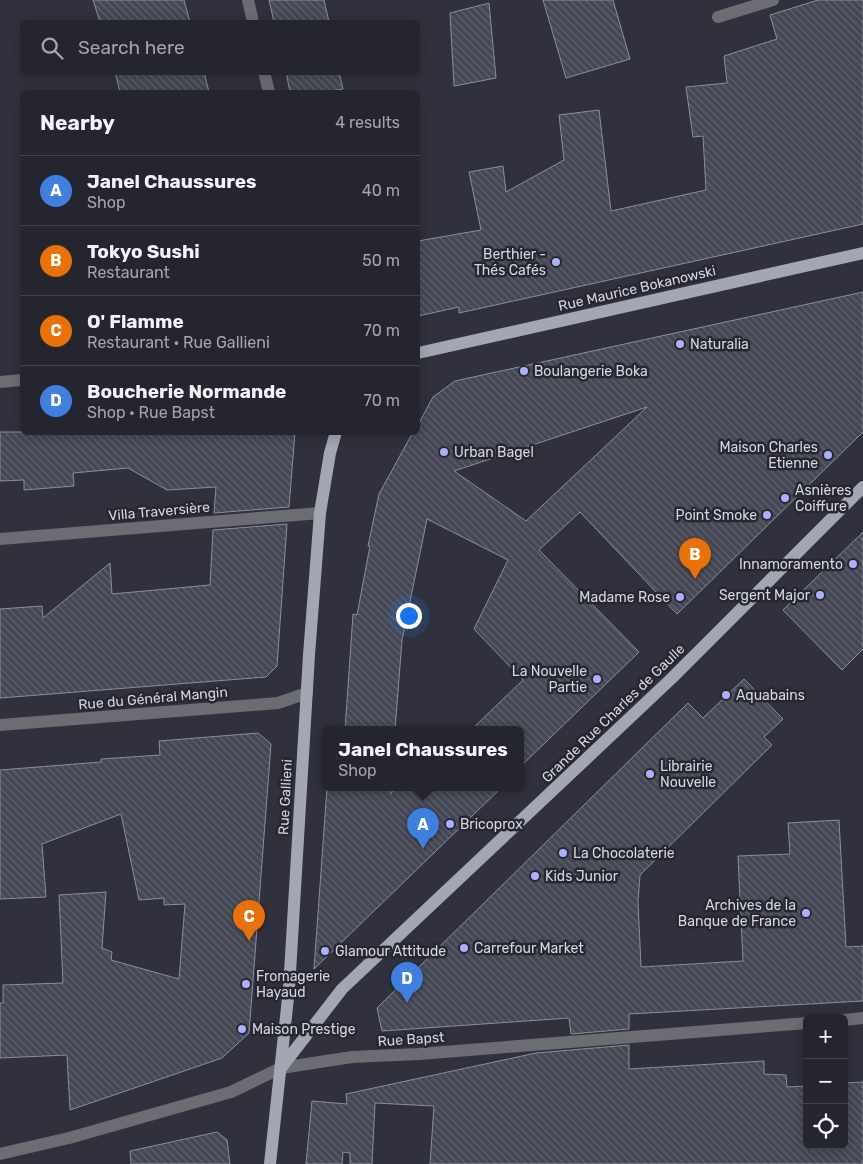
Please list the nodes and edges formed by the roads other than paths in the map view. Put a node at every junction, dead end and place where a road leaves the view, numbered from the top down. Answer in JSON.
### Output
{"nodes":[{"id":1,"x":248,"y":0,"type":"edge"},
{"id":2,"x":773,"y":0,"type":"edge"},
{"id":3,"x":718,"y":17,"type":"dead end"},
{"id":4,"x":253,"y":20,"type":"edge"},
{"id":5,"x":265,"y":75,"type":"edge"},
{"id":6,"x":268,"y":90,"type":"edge"},
{"id":7,"x":863,"y":254,"type":"edge"},
{"id":8,"x":420,"y":353,"type":"edge"},
{"id":9,"x":20,"y":380,"type":"edge"},
{"id":10,"x":0,"y":382,"type":"edge"},
{"id":11,"x":335,"y":435,"type":"edge"},
{"id":12,"x":863,"y":487,"type":"edge"},
{"id":13,"x":320,"y":513,"type":"junction"},
{"id":14,"x":0,"y":539,"type":"edge"},
{"id":15,"x":307,"y":693,"type":"junction"},
{"id":16,"x":0,"y":725,"type":"edge"},
{"id":17,"x":863,"y":1018,"type":"edge"},
{"id":18,"x":848,"y":1020,"type":"edge"},
{"id":19,"x":803,"y":1023,"type":"edge"},
{"id":20,"x":281,"y":1068,"type":"junction"},
{"id":21,"x":0,"y":1154,"type":"edge"},
{"id":22,"x":270,"y":1164,"type":"edge"}],
"edges":[{"from":1,"to":4,"type":"street"},
{"from":2,"to":3,"type":"street"},
{"from":5,"to":6,"type":"street"},
{"from":7,"to":8,"type":"main road","name":"Rue Maurice Bokanowski"},
{"from":9,"to":10,"type":"street"},
{"from":11,"to":13,"type":"main road","name":"Rue Gallieni"},
{"from":12,"to":20,"type":"main road","name":"Grande Rue Charles de Gaulle"},
{"from":13,"to":14,"type":"street","name":"Villa Traversière"},
{"from":13,"to":15,"type":"main road","name":"Rue Gallieni"},
{"from":15,"to":16,"type":"street","name":"Rue du Général Mangin"},
{"from":15,"to":20,"type":"main road","name":"Rue Gallieni"},
{"from":17,"to":18,"type":"street"},
{"from":19,"to":20,"type":"street","name":"Rue Bapst"},
{"from":20,"to":21,"type":"street","name":"Rue Bapst"},
{"from":20,"to":22,"type":"main road","name":"Rue Gallieni"}]}
